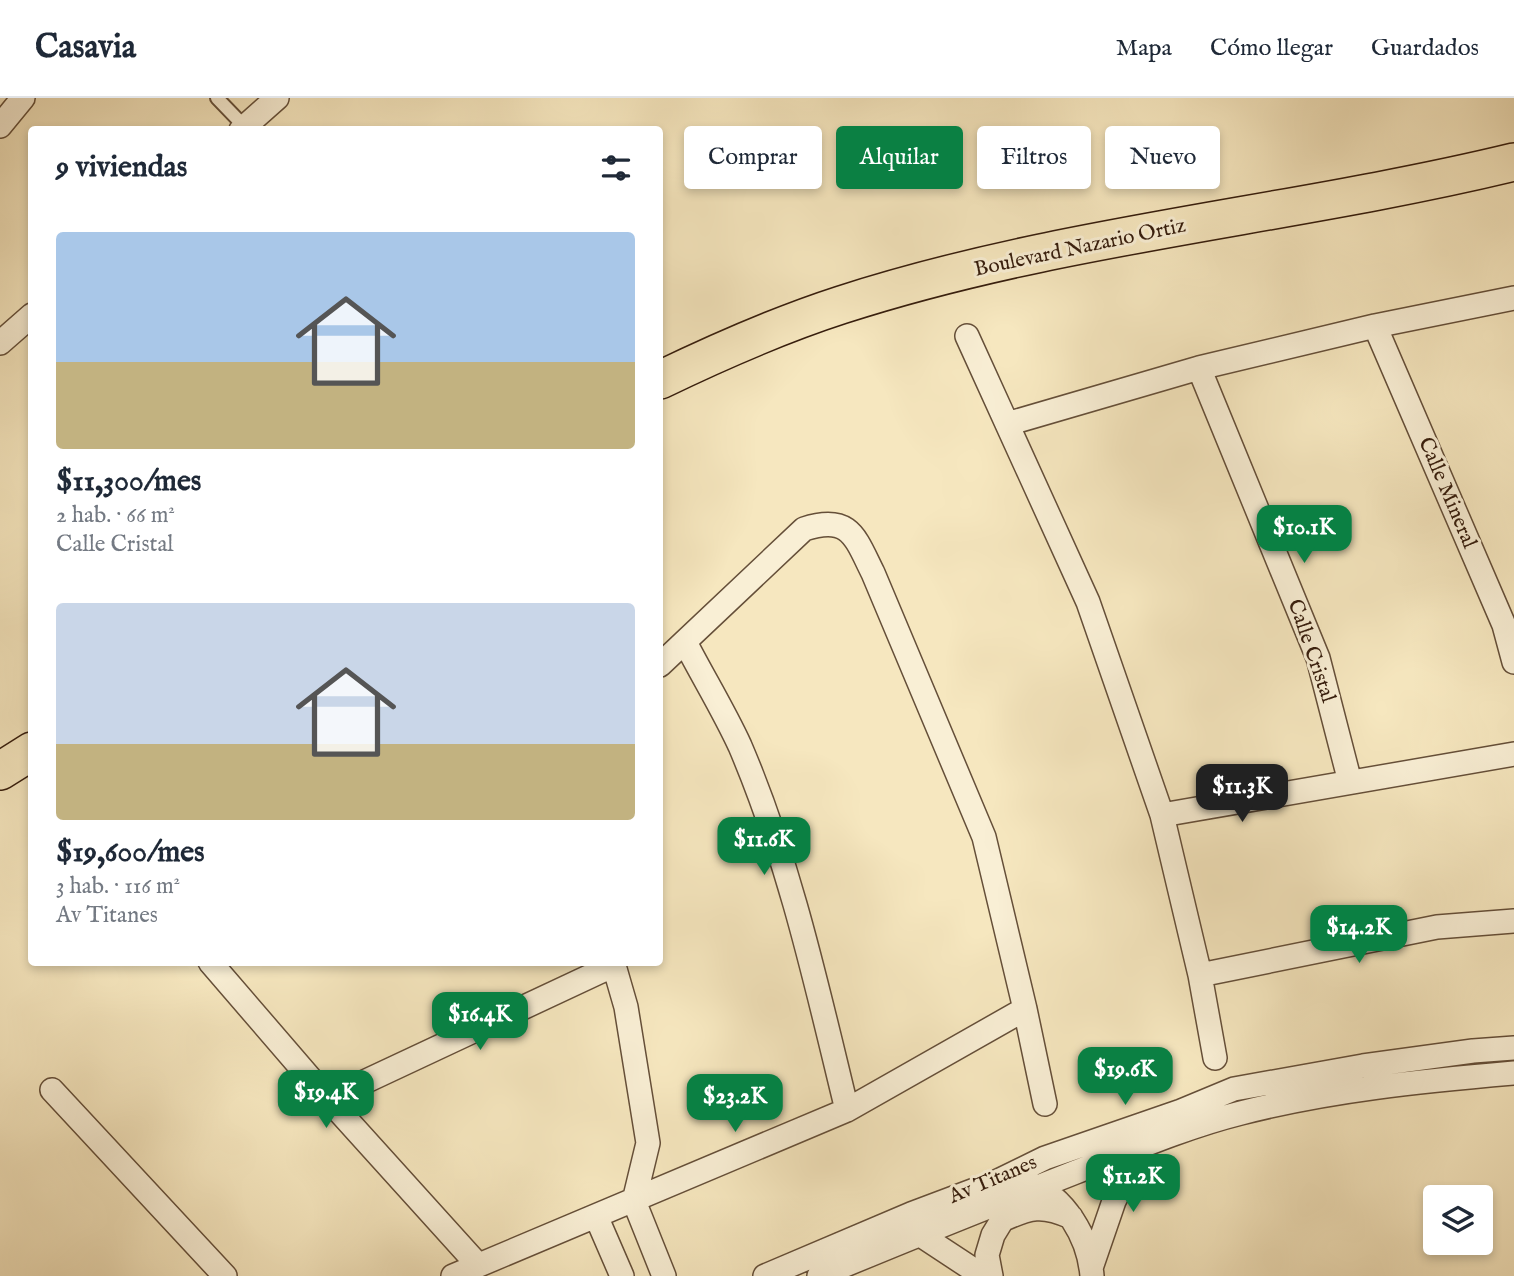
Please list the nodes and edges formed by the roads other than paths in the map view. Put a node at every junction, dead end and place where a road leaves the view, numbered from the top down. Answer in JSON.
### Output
{"nodes":[{"id":1,"x":23,"y":98,"type":"edge"},
{"id":2,"x":217,"y":98,"type":"edge"},
{"id":3,"x":277,"y":98,"type":"edge"},
{"id":4,"x":0,"y":126,"type":"edge"},
{"id":5,"x":241,"y":126,"type":"edge"},
{"id":6,"x":245,"y":126,"type":"edge"},
{"id":7,"x":1514,"y":162,"type":"edge"},
{"id":8,"x":1514,"y":298,"type":"edge"},
{"id":9,"x":28,"y":318,"type":"edge"},
{"id":10,"x":1375,"y":326,"type":"junction"},
{"id":11,"x":967,"y":336,"type":"dead end"},
{"id":12,"x":0,"y":343,"type":"edge"},
{"id":13,"x":1199,"y":368,"type":"junction"},
{"id":14,"x":663,"y":379,"type":"edge"},
{"id":15,"x":1007,"y":424,"type":"junction"},
{"id":16,"x":685,"y":642,"type":"junction"},
{"id":17,"x":663,"y":662,"type":"edge"},
{"id":18,"x":1514,"y":662,"type":"edge"},
{"id":19,"x":28,"y":754,"type":"edge"},
{"id":20,"x":1514,"y":754,"type":"edge"},
{"id":21,"x":0,"y":771,"type":"edge"},
{"id":22,"x":1350,"y":782,"type":"junction"},
{"id":23,"x":1162,"y":816,"type":"junction"},
{"id":24,"x":1514,"y":921,"type":"edge"},
{"id":25,"x":213,"y":966,"type":"edge"},
{"id":26,"x":610,"y":966,"type":"edge"},
{"id":27,"x":615,"y":966,"type":"edge"},
{"id":28,"x":1200,"y":975,"type":"junction"},
{"id":29,"x":1025,"y":1009,"type":"junction"},
{"id":30,"x":1514,"y":1048,"type":"edge"},
{"id":31,"x":1215,"y":1058,"type":"dead end"},
{"id":32,"x":1514,"y":1073,"type":"edge"},
{"id":33,"x":52,"y":1090,"type":"dead end"},
{"id":34,"x":328,"y":1099,"type":"junction"},
{"id":35,"x":1045,"y":1104,"type":"dead end"},
{"id":36,"x":847,"y":1110,"type":"junction"},
{"id":37,"x":1143,"y":1146,"type":"junction"},
{"id":38,"x":1045,"y":1158,"type":"junction"},
{"id":39,"x":996,"y":1181,"type":"junction"},
{"id":40,"x":1027,"y":1188,"type":"junction"},
{"id":41,"x":634,"y":1200,"type":"junction"},
{"id":42,"x":596,"y":1216,"type":"junction"},
{"id":43,"x":1071,"y":1217,"type":"junction"},
{"id":44,"x":1002,"y":1220,"type":"junction"},
{"id":45,"x":919,"y":1234,"type":"junction"},
{"id":46,"x":478,"y":1265,"type":"junction"},
{"id":47,"x":1092,"y":1272,"type":"edge"},
{"id":48,"x":225,"y":1276,"type":"edge"},
{"id":49,"x":453,"y":1276,"type":"edge"},
{"id":50,"x":622,"y":1276,"type":"edge"},
{"id":51,"x":664,"y":1276,"type":"edge"},
{"id":52,"x":765,"y":1276,"type":"edge"},
{"id":53,"x":820,"y":1276,"type":"edge"},
{"id":54,"x":983,"y":1276,"type":"edge"},
{"id":55,"x":991,"y":1276,"type":"edge"}],
"edges":[{"from":1,"to":4,"type":"street"},
{"from":2,"to":5,"type":"lane"},
{"from":3,"to":6,"type":"street"},
{"from":7,"to":14,"type":"main road","name":"Boulevard Nazario Ortiz"},
{"from":8,"to":10,"type":"street"},
{"from":9,"to":12,"type":"street"},
{"from":10,"to":13,"type":"street"},
{"from":10,"to":18,"type":"street","name":"Calle Mineral"},
{"from":11,"to":15,"type":"street"},
{"from":13,"to":15,"type":"street"},
{"from":13,"to":22,"type":"street","name":"Calle Cristal"},
{"from":15,"to":23,"type":"street"},
{"from":16,"to":17,"type":"street"},
{"from":16,"to":29,"type":"street"},
{"from":16,"to":36,"type":"street"},
{"from":19,"to":21,"type":"main road"},
{"from":20,"to":22,"type":"street"},
{"from":22,"to":23,"type":"street"},
{"from":23,"to":28,"type":"street"},
{"from":24,"to":28,"type":"street"},
{"from":25,"to":34,"type":"street"},
{"from":26,"to":34,"type":"street"},
{"from":27,"to":41,"type":"street"},
{"from":28,"to":31,"type":"street"},
{"from":29,"to":35,"type":"street"},
{"from":29,"to":36,"type":"street"},
{"from":30,"to":38,"type":"street","name":"Av Titanes"},
{"from":32,"to":37,"type":"street","name":"Av Titanes"},
{"from":33,"to":48,"type":"street"},
{"from":34,"to":46,"type":"street"},
{"from":36,"to":41,"type":"street"},
{"from":37,"to":40,"type":"street","name":"Av Titanes"},
{"from":37,"to":47,"type":"street"},
{"from":38,"to":39,"type":"street","name":"Av Titanes"},
{"from":38,"to":40,"type":"street"},
{"from":39,"to":40,"type":"street"},
{"from":39,"to":52,"type":"street","name":"Av Titanes"},
{"from":40,"to":43,"type":"street"},
{"from":40,"to":44,"type":"street"},
{"from":40,"to":45,"type":"street","name":"Av Titanes"},
{"from":41,"to":42,"type":"street"},
{"from":41,"to":51,"type":"street"},
{"from":42,"to":46,"type":"street"},
{"from":42,"to":50,"type":"street"},
{"from":43,"to":44,"type":"street"},
{"from":43,"to":47,"type":"street"},
{"from":44,"to":55,"type":"street"},
{"from":45,"to":53,"type":"street","name":"Av Titanes"},
{"from":45,"to":54,"type":"street"},
{"from":46,"to":49,"type":"street"}]}
